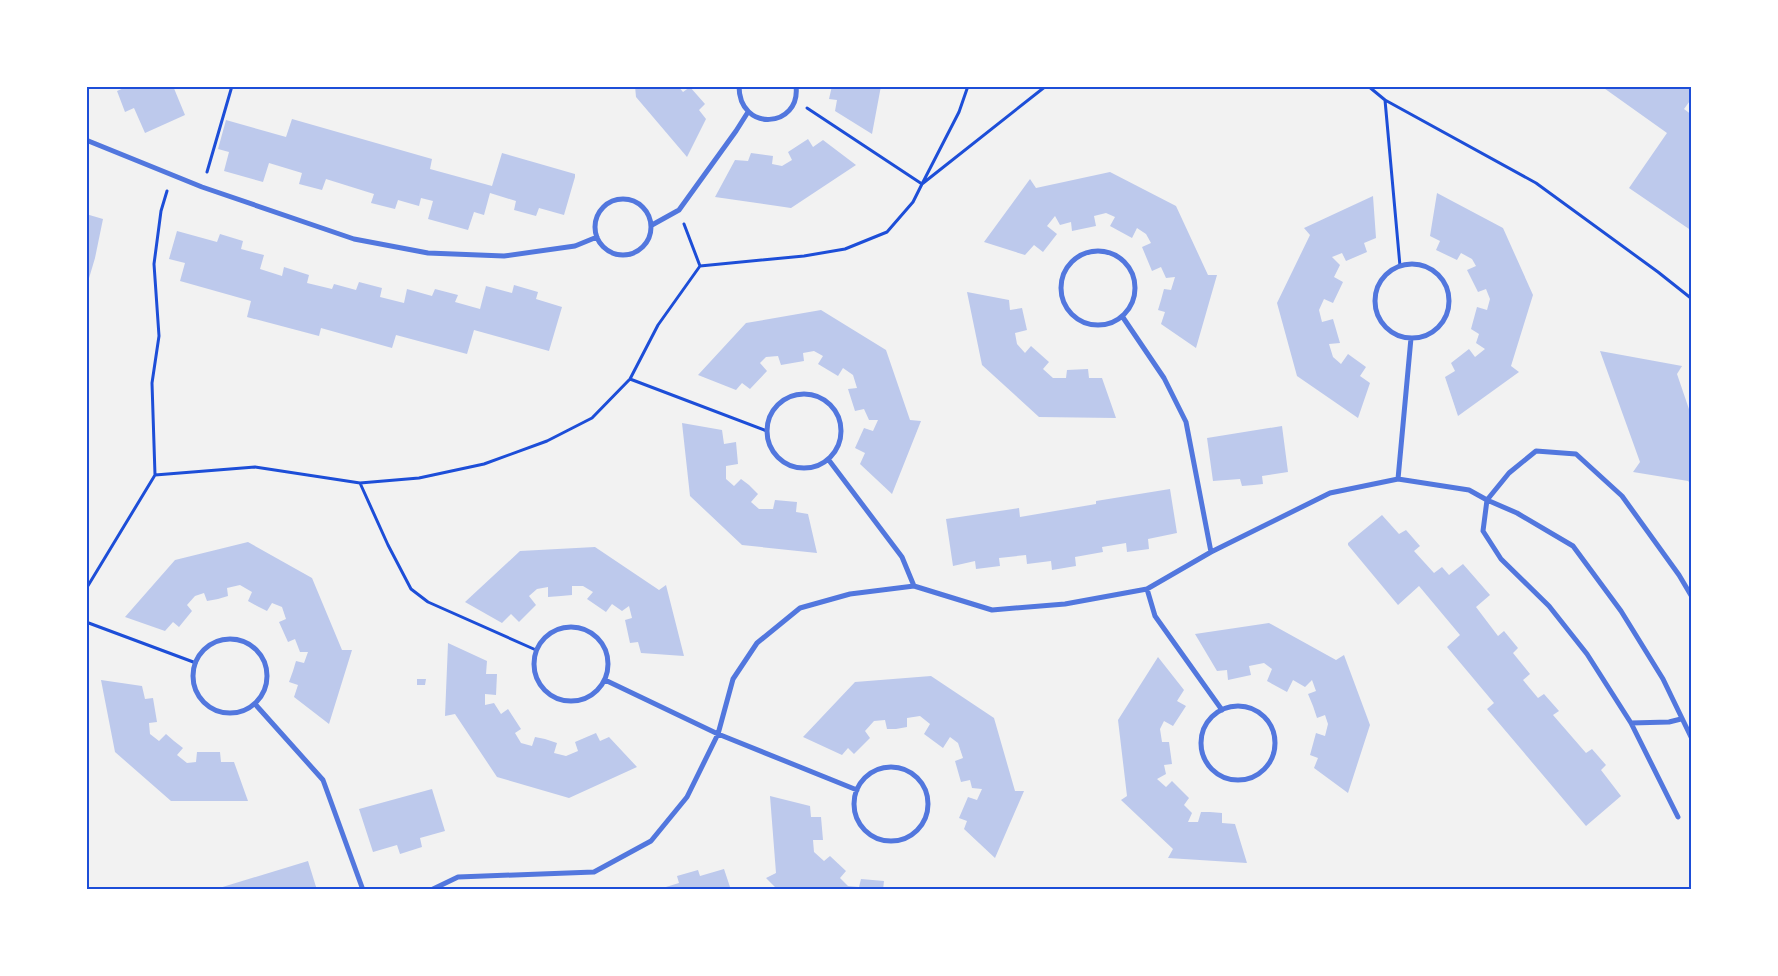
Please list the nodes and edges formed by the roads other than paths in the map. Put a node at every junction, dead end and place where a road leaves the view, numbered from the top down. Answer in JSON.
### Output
{"nodes":[{"id":1,"x":739,"y":86,"type":"edge"},
{"id":2,"x":796,"y":86,"type":"edge"},
{"id":3,"x":748,"y":112,"type":"junction"},
{"id":4,"x":86,"y":140,"type":"edge"},
{"id":5,"x":652,"y":225,"type":"junction"},
{"id":6,"x":596,"y":237,"type":"junction"},
{"id":7,"x":1122,"y":316,"type":"junction"},
{"id":8,"x":1411,"y":338,"type":"junction"},
{"id":9,"x":828,"y":459,"type":"junction"},
{"id":10,"x":1398,"y":479,"type":"junction"},
{"id":11,"x":1487,"y":500,"type":"junction"},
{"id":12,"x":1211,"y":552,"type":"junction"},
{"id":13,"x":914,"y":586,"type":"junction"},
{"id":14,"x":1147,"y":589,"type":"junction"},
{"id":15,"x":1692,"y":597,"type":"edge"},
{"id":16,"x":605,"y":680,"type":"junction"},
{"id":17,"x":254,"y":704,"type":"junction"},
{"id":18,"x":1222,"y":710,"type":"junction"},
{"id":19,"x":1681,"y":719,"type":"junction"},
{"id":20,"x":1631,"y":723,"type":"junction"},
{"id":21,"x":718,"y":734,"type":"junction"},
{"id":22,"x":1692,"y":739,"type":"edge"},
{"id":23,"x":857,"y":790,"type":"junction"},
{"id":24,"x":1678,"y":817,"type":"dead end"},
{"id":25,"x":363,"y":890,"type":"edge"},
{"id":26,"x":431,"y":890,"type":"edge"}],
"edges":[{"from":1,"to":3,"type":"street"},
{"from":2,"to":3,"type":"street"},
{"from":3,"to":5,"type":"street"},
{"from":4,"to":6,"type":"street"},
{"from":5,"to":6,"type":"street"},
{"from":5,"to":6,"type":"street"},
{"from":7,"to":7,"type":"street"},
{"from":7,"to":12,"type":"street"},
{"from":8,"to":8,"type":"street"},
{"from":8,"to":10,"type":"street"},
{"from":9,"to":9,"type":"street"},
{"from":9,"to":13,"type":"street"},
{"from":10,"to":11,"type":"street"},
{"from":10,"to":12,"type":"street"},
{"from":11,"to":15,"type":"street"},
{"from":11,"to":19,"type":"street"},
{"from":11,"to":20,"type":"street"},
{"from":12,"to":14,"type":"street"},
{"from":13,"to":14,"type":"street"},
{"from":13,"to":21,"type":"street"},
{"from":14,"to":18,"type":"street"},
{"from":16,"to":16,"type":"street"},
{"from":16,"to":21,"type":"street"},
{"from":17,"to":17,"type":"street"},
{"from":17,"to":25,"type":"street"},
{"from":18,"to":18,"type":"street"},
{"from":19,"to":20,"type":"street"},
{"from":19,"to":22,"type":"street"},
{"from":20,"to":24,"type":"street"},
{"from":21,"to":23,"type":"street"},
{"from":21,"to":26,"type":"street"},
{"from":23,"to":23,"type":"street"}]}
